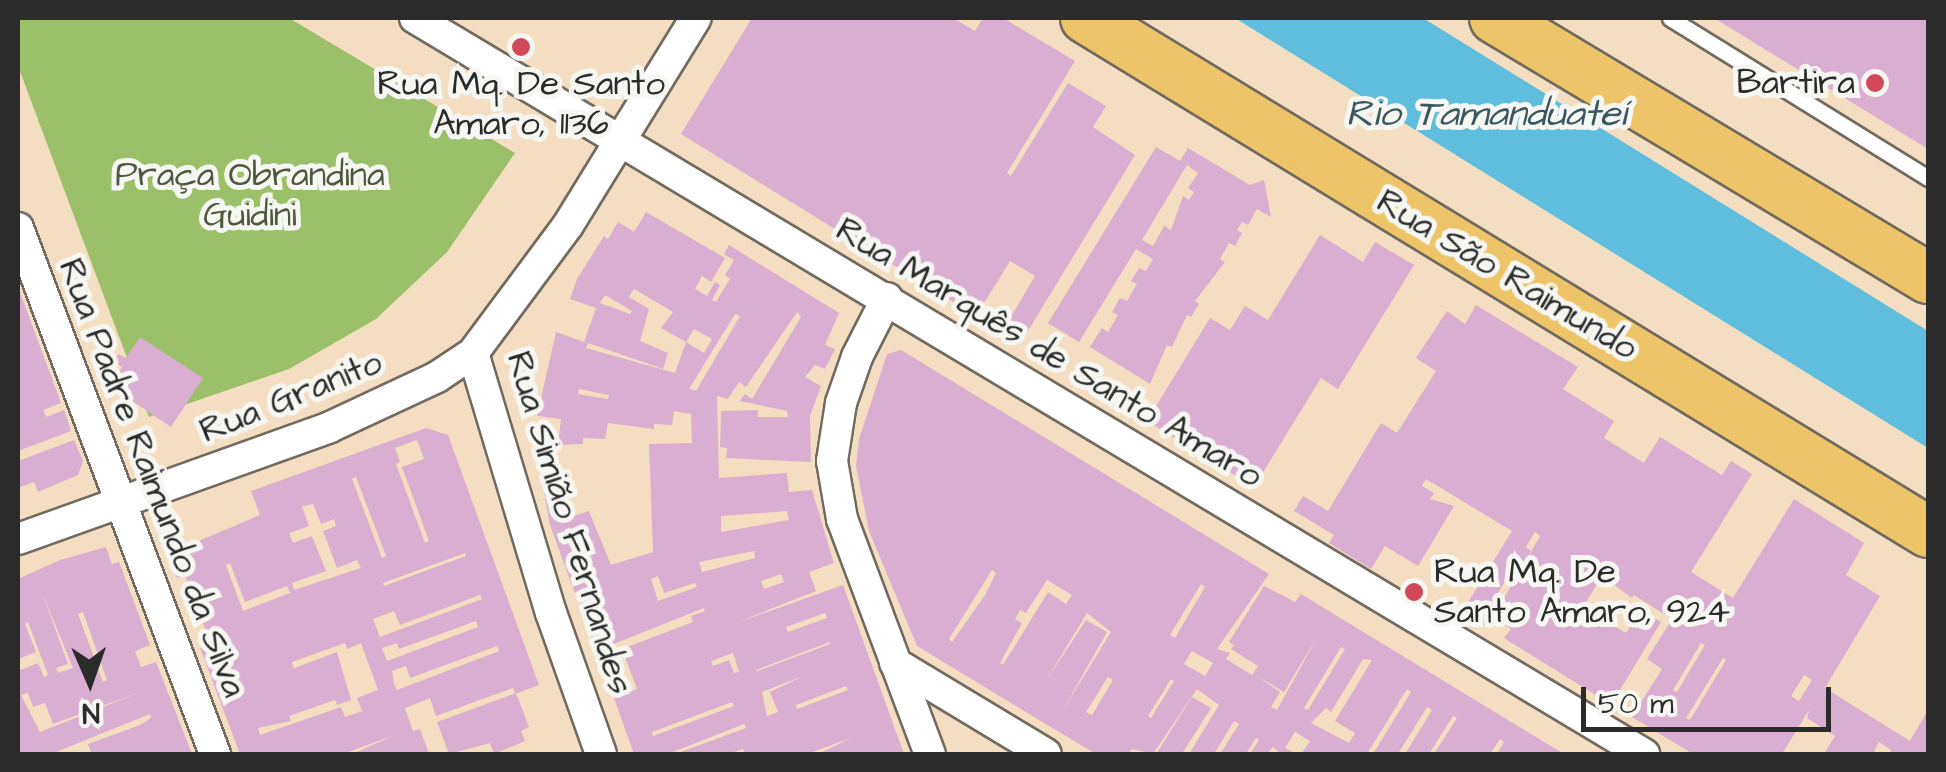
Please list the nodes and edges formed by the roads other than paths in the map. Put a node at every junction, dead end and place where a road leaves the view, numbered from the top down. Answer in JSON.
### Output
{"nodes":[{"id":1,"x":416,"y":18,"type":"edge"},
{"id":2,"x":696,"y":18,"type":"edge"},
{"id":3,"x":1086,"y":18,"type":"edge"},
{"id":4,"x":1494,"y":18,"type":"edge"},
{"id":5,"x":1670,"y":18,"type":"edge"},
{"id":6,"x":620,"y":142,"type":"junction"},
{"id":7,"x":1928,"y":178,"type":"edge"},
{"id":8,"x":18,"y":228,"type":"edge"},
{"id":9,"x":1928,"y":278,"type":"edge"},
{"id":10,"x":887,"y":298,"type":"junction"},
{"id":11,"x":474,"y":353,"type":"junction"},
{"id":12,"x":123,"y":500,"type":"junction"},
{"id":13,"x":1928,"y":532,"type":"edge"},
{"id":14,"x":18,"y":539,"type":"edge"},
{"id":15,"x":896,"y":663,"type":"junction"},
{"id":16,"x":215,"y":754,"type":"edge"},
{"id":17,"x":601,"y":754,"type":"edge"},
{"id":18,"x":930,"y":754,"type":"edge"},
{"id":19,"x":1046,"y":754,"type":"edge"},
{"id":20,"x":1644,"y":754,"type":"edge"}],
"edges":[{"from":1,"to":6,"type":"street","name":"Rua Marquês de Santo Amaro"},
{"from":2,"to":6,"type":"street","name":"Rua Simião Fernandes"},
{"from":3,"to":13,"type":"highway","name":"Rua São Raimundo"},
{"from":4,"to":9,"type":"highway"},
{"from":5,"to":7,"type":"lane"},
{"from":6,"to":10,"type":"street","name":"Rua Marquês de Santo Amaro"},
{"from":6,"to":11,"type":"street","name":"Rua Simião Fernandes"},
{"from":8,"to":12,"type":"street","name":"Rua Padre Raimundo da Silva"},
{"from":10,"to":15,"type":"street"},
{"from":10,"to":20,"type":"street","name":"Rua Marquês de Santo Amaro"},
{"from":11,"to":12,"type":"street","name":"Rua Granito"},
{"from":11,"to":17,"type":"street","name":"Rua Simião Fernandes"},
{"from":12,"to":14,"type":"street","name":"Rua Granito"},
{"from":12,"to":16,"type":"street","name":"Rua Padre Raimundo da Silva"},
{"from":15,"to":18,"type":"street"},
{"from":15,"to":19,"type":"street"}]}
